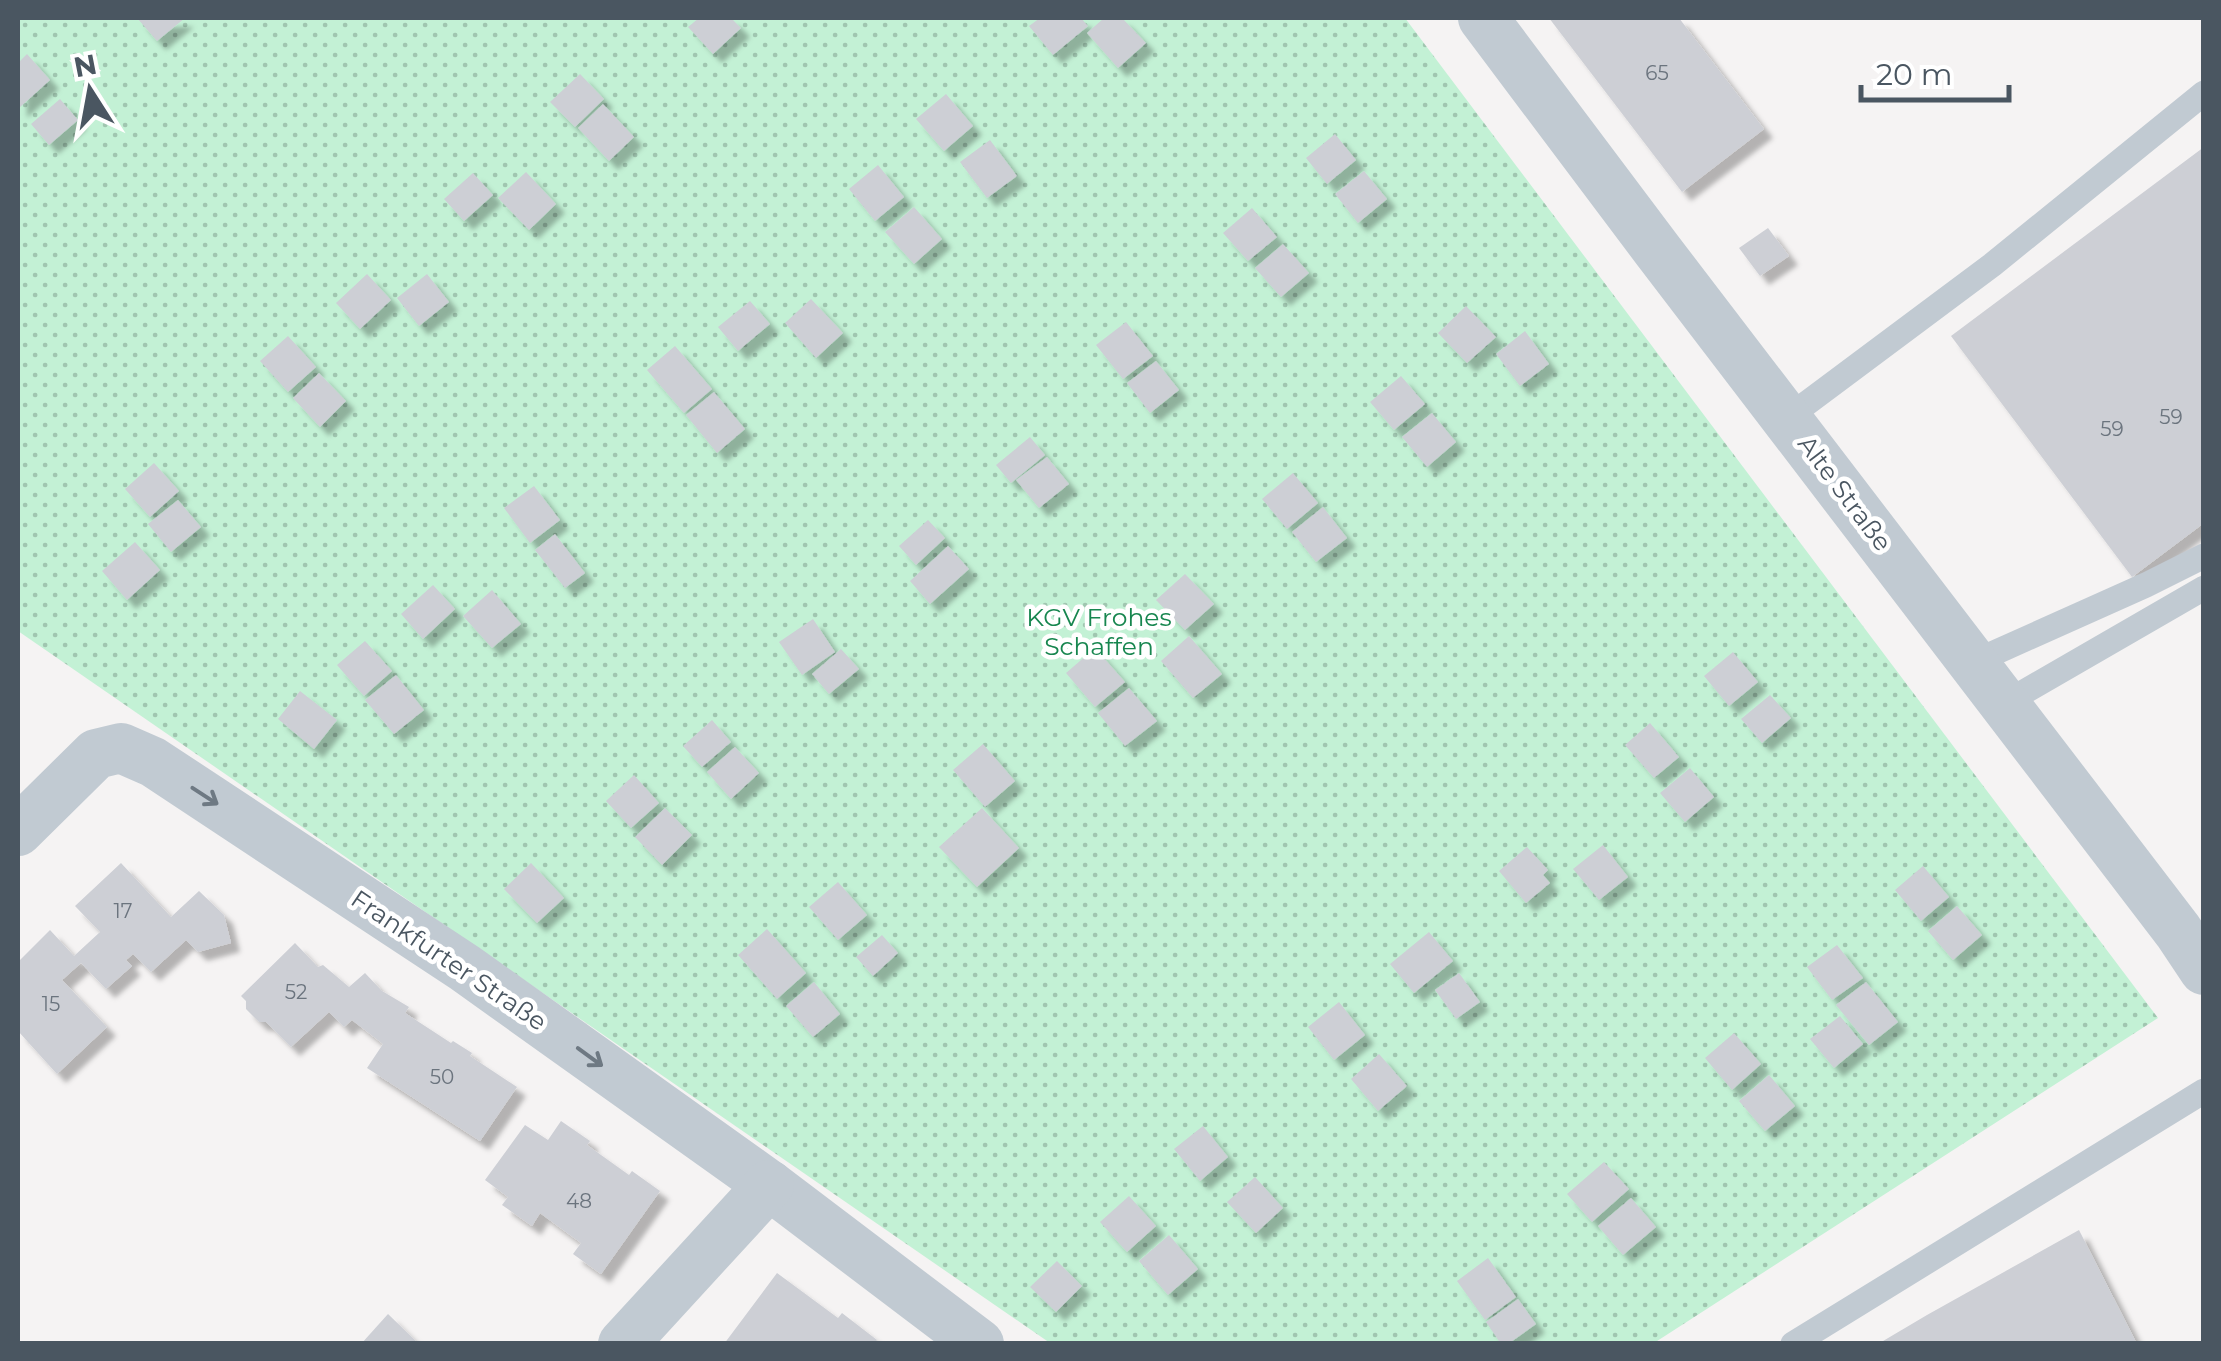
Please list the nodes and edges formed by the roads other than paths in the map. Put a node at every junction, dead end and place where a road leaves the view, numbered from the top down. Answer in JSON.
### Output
{"nodes":[{"id":1,"x":1484,"y":18,"type":"edge"},
{"id":2,"x":2204,"y":93,"type":"edge"},
{"id":3,"x":1787,"y":418,"type":"junction"},
{"id":4,"x":2204,"y":556,"type":"edge"},
{"id":5,"x":2204,"y":588,"type":"edge"},
{"id":6,"x":1974,"y":662,"type":"junction"},
{"id":7,"x":2005,"y":703,"type":"junction"},
{"id":8,"x":18,"y":831,"type":"edge"},
{"id":9,"x":2204,"y":970,"type":"edge"},
{"id":10,"x":2204,"y":1091,"type":"edge"},
{"id":11,"x":770,"y":1185,"type":"junction"},
{"id":12,"x":623,"y":1344,"type":"edge"},
{"id":13,"x":979,"y":1344,"type":"edge"},
{"id":14,"x":1793,"y":1344,"type":"edge"}],
"edges":[{"from":1,"to":3,"type":"street","name":"Alte Straße"},
{"from":2,"to":3,"type":"lane"},
{"from":3,"to":6,"type":"street","name":"Alte Straße"},
{"from":4,"to":6,"type":"lane"},
{"from":5,"to":7,"type":"lane"},
{"from":6,"to":7,"type":"street","name":"Alte Straße"},
{"from":7,"to":9,"type":"street","name":"Alte Straße"},
{"from":8,"to":11,"type":"street","name":"Frankfurter Straße","one_way":true},
{"from":10,"to":14,"type":"lane"},
{"from":11,"to":12,"type":"street"},
{"from":11,"to":13,"type":"street","name":"Frankfurter Straße"}]}
